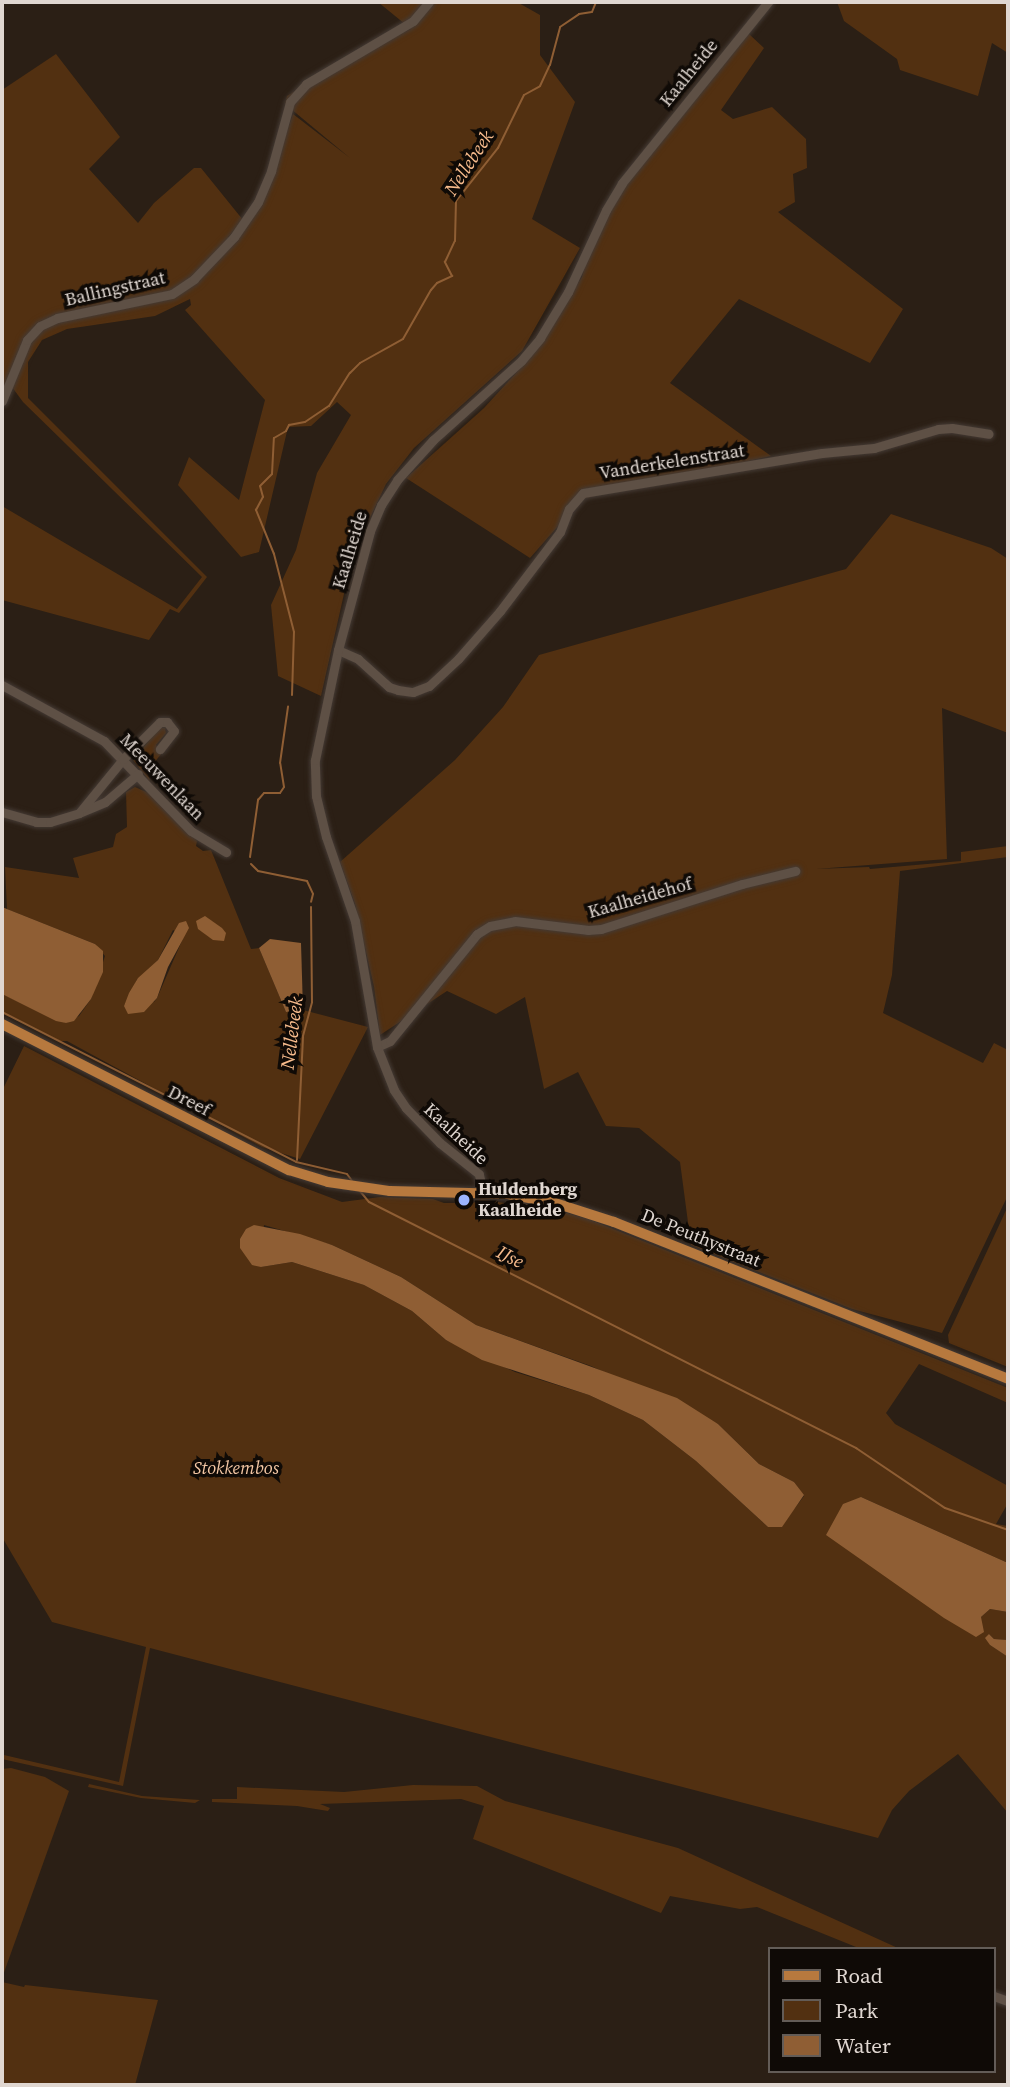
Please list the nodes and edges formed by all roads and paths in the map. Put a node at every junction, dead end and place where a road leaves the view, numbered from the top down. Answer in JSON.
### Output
{"nodes":[{"id":1,"x":429,"y":2,"type":"edge"},
{"id":2,"x":768,"y":2,"type":"edge"},
{"id":3,"x":2,"y":401,"type":"edge"},
{"id":4,"x":989,"y":435,"type":"dead end"},
{"id":5,"x":338,"y":650,"type":"junction"},
{"id":6,"x":2,"y":685,"type":"edge"},
{"id":7,"x":160,"y":749,"type":"dead end"},
{"id":8,"x":123,"y":759,"type":"junction"},
{"id":9,"x":138,"y":774,"type":"junction"},
{"id":10,"x":2,"y":812,"type":"edge"},
{"id":11,"x":79,"y":813,"type":"junction"},
{"id":12,"x":226,"y":852,"type":"dead end"},
{"id":13,"x":795,"y":871,"type":"dead end"},
{"id":14,"x":2,"y":1024,"type":"edge"},
{"id":15,"x":377,"y":1047,"type":"junction"},
{"id":16,"x":368,"y":1188,"type":"joint"},
{"id":17,"x":483,"y":1192,"type":"junction"},
{"id":18,"x":1008,"y":1379,"type":"edge"}],
"edges":[{"from":1,"to":3,"type":"street","name":"Ballingstraat"},
{"from":2,"to":5,"type":"street","name":"Kaalheide"},
{"from":4,"to":5,"type":"street","name":"Vanderkelenstraat"},
{"from":5,"to":15,"type":"street","name":"Kaalheide"},
{"from":6,"to":8,"type":"street","name":"Meeuwenlaan"},
{"from":7,"to":8,"type":"street"},
{"from":8,"to":9,"type":"street","name":"Meeuwenlaan"},
{"from":8,"to":11,"type":"street"},
{"from":9,"to":11,"type":"street"},
{"from":9,"to":12,"type":"street","name":"Meeuwenlaan"},
{"from":10,"to":11,"type":"street"},
{"from":13,"to":15,"type":"street","name":"Kaalheidehof"},
{"from":14,"to":16,"type":"main road","name":"Dreef"},
{"from":15,"to":17,"type":"street","name":"Kaalheide"},
{"from":16,"to":17,"type":"main road","name":"De Peuthystraat"},
{"from":17,"to":18,"type":"main road","name":"De Peuthystraat"}]}
